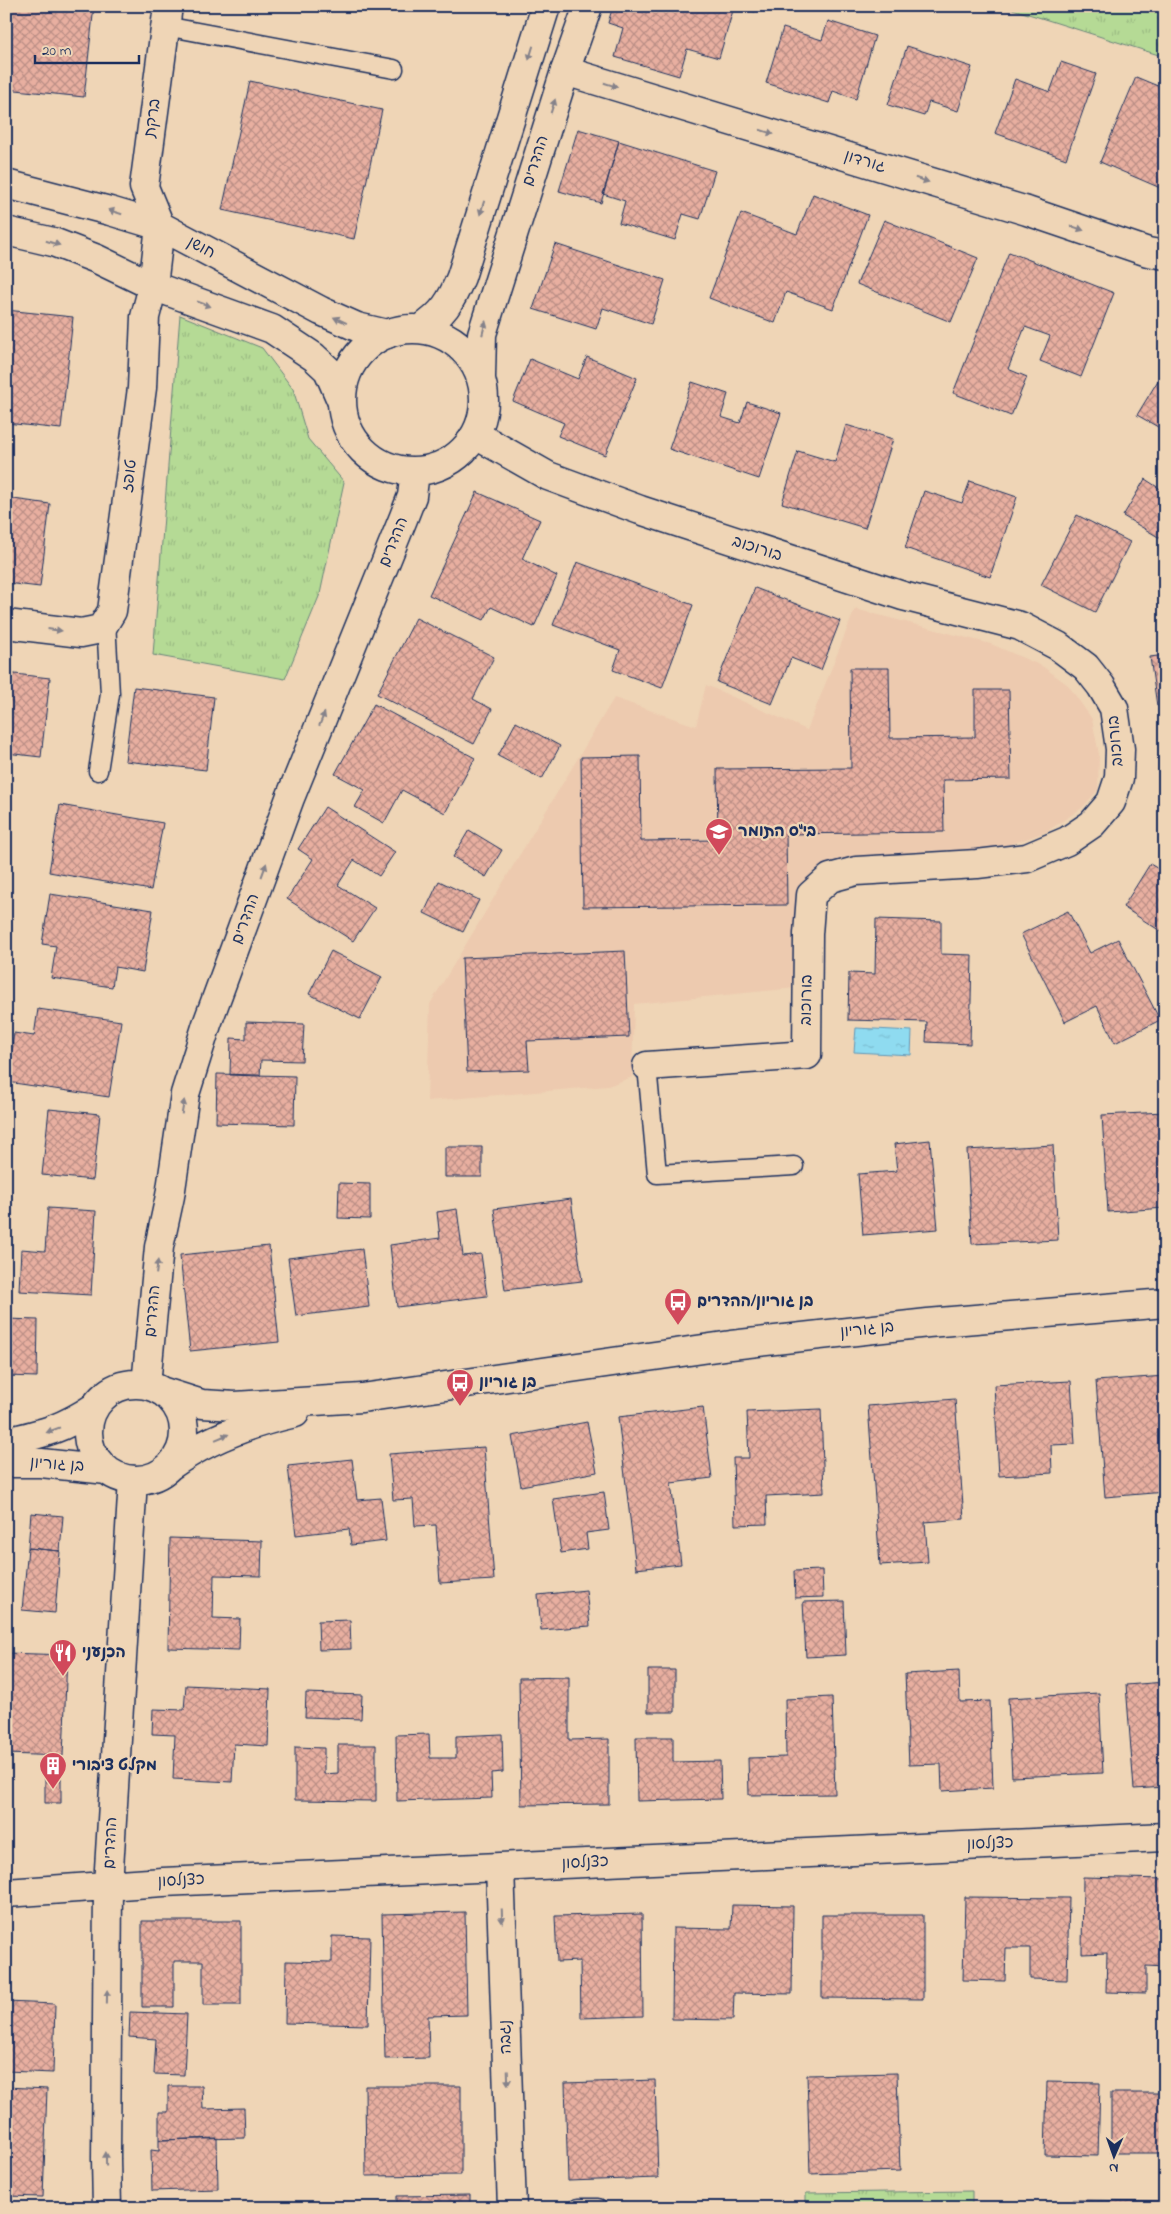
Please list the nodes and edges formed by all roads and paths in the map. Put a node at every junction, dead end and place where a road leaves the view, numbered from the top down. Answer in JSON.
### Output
{"nodes":[{"id":1,"x":546,"y":6,"type":"edge"},
{"id":2,"x":588,"y":6,"type":"edge"},
{"id":3,"x":167,"y":16,"type":"edge"},
{"id":4,"x":394,"y":69,"type":"dead end"},
{"id":5,"x":565,"y":71,"type":"junction"},
{"id":6,"x":6,"y":184,"type":"edge"},
{"id":7,"x":160,"y":226,"type":"junction"},
{"id":8,"x":6,"y":231,"type":"edge"},
{"id":9,"x":1165,"y":255,"type":"edge"},
{"id":10,"x":153,"y":286,"type":"junction"},
{"id":11,"x":421,"y":329,"type":"junction"},
{"id":12,"x":387,"y":334,"type":"junction"},
{"id":13,"x":481,"y":377,"type":"junction"},
{"id":14,"x":341,"y":400,"type":"junction"},
{"id":15,"x":476,"y":435,"type":"junction"},
{"id":16,"x":415,"y":472,"type":"junction"},
{"id":17,"x":109,"y":616,"type":"junction"},
{"id":18,"x":6,"y":624,"type":"edge"},
{"id":19,"x":98,"y":771,"type":"dead end"},
{"id":20,"x":647,"y":1066,"type":"joint"},
{"id":21,"x":794,"y":1166,"type":"dead end"},
{"id":22,"x":1165,"y":1303,"type":"edge"},
{"id":23,"x":154,"y":1388,"type":"junction"},
{"id":24,"x":362,"y":1398,"type":"junction"},
{"id":25,"x":95,"y":1407,"type":"junction"},
{"id":26,"x":6,"y":1442,"type":"edge"},
{"id":27,"x":6,"y":1463,"type":"edge"},
{"id":28,"x":107,"y":1470,"type":"junction"},
{"id":29,"x":165,"y":1470,"type":"junction"},
{"id":30,"x":133,"y":1480,"type":"junction"},
{"id":31,"x":1165,"y":1837,"type":"edge"},
{"id":32,"x":500,"y":1867,"type":"junction"},
{"id":33,"x":108,"y":1885,"type":"junction"},
{"id":34,"x":6,"y":1893,"type":"edge"},
{"id":35,"x":107,"y":2208,"type":"edge"},
{"id":36,"x":512,"y":2208,"type":"edge"},
{"id":37,"x":578,"y":2208,"type":"edge"},
{"id":38,"x":598,"y":2208,"type":"edge"}],
"edges":[{"from":1,"to":11,"type":"street","one_way":true},
{"from":2,"to":5,"type":"street","name":"ההדרים"},
{"from":3,"to":4,"type":"lane"},
{"from":3,"to":7,"type":"street","name":"ברקת"},
{"from":5,"to":9,"type":"street","name":"גורדון","one_way":true},
{"from":13,"to":5,"type":"street","name":"ההדרים","one_way":true},
{"from":7,"to":6,"type":"street","name":"חושן","one_way":true},
{"from":7,"to":10,"type":"street","name":"טופז"},
{"from":12,"to":7,"type":"street","name":"חושן","one_way":true},
{"from":8,"to":10,"type":"street","one_way":true},
{"from":10,"to":14,"type":"street","one_way":true},
{"from":10,"to":17,"type":"street","name":"טופז"},
{"from":11,"to":12,"type":"street"},
{"from":11,"to":13,"type":"street"},
{"from":12,"to":14,"type":"street"},
{"from":13,"to":15,"type":"street"},
{"from":14,"to":16,"type":"street"},
{"from":15,"to":16,"type":"street"},
{"from":15,"to":20,"type":"street","name":"בורוכוב"},
{"from":23,"to":16,"type":"street","name":"ההדרים","one_way":true},
{"from":18,"to":17,"type":"street","one_way":true},
{"from":17,"to":19,"type":"lane"},
{"from":20,"to":21,"type":"lane"},
{"from":22,"to":24,"type":"street","name":"בן גוריון"},
{"from":23,"to":24,"type":"street","name":"בן גוריון"},
{"from":23,"to":25,"type":"street"},
{"from":23,"to":29,"type":"street"},
{"from":29,"to":24,"type":"street","name":"בן גוריון","one_way":true},
{"from":25,"to":26,"type":"street","name":"בן גוריון","one_way":true},
{"from":25,"to":28,"type":"street"},
{"from":27,"to":28,"type":"street","name":"בן גוריון"},
{"from":28,"to":30,"type":"street"},
{"from":29,"to":30,"type":"street"},
{"from":30,"to":33,"type":"street","name":"ההדרים"},
{"from":31,"to":32,"type":"street","name":"כצנלסון"},
{"from":32,"to":33,"type":"street","name":"כצנלסון"},
{"from":32,"to":36,"type":"street","name":"נגבה","one_way":true},
{"from":33,"to":34,"type":"street","name":"כצנלסון"},
{"from":35,"to":33,"type":"street","name":"ההדרים","one_way":true},
{"from":37,"to":38,"type":"lane"}]}
